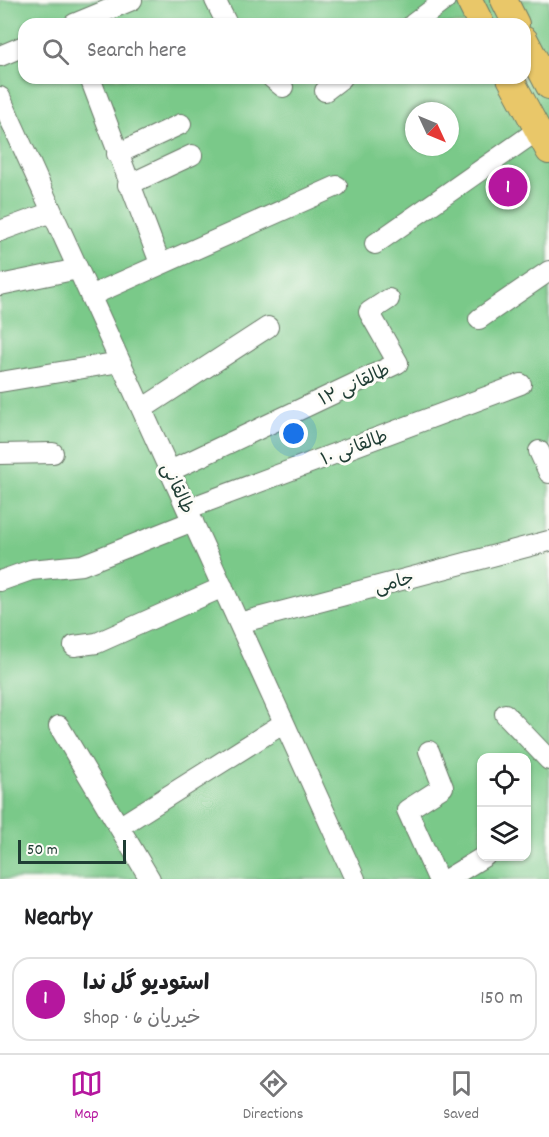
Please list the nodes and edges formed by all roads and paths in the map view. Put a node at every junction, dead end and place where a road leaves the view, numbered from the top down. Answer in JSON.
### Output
{"nodes":[{"id":1,"x":132,"y":0,"type":"edge"},
{"id":2,"x":215,"y":0,"type":"edge"},
{"id":3,"x":445,"y":0,"type":"edge"},
{"id":4,"x":469,"y":0,"type":"edge"},
{"id":5,"x":504,"y":0,"type":"edge"},
{"id":6,"x":88,"y":18,"type":"edge"},
{"id":7,"x":224,"y":18,"type":"edge"},
{"id":8,"x":421,"y":18,"type":"edge"},
{"id":9,"x":478,"y":18,"type":"edge"},
{"id":10,"x":513,"y":18,"type":"edge"},
{"id":11,"x":18,"y":48,"type":"edge"},
{"id":12,"x":531,"y":52,"type":"edge"},
{"id":13,"x":0,"y":56,"type":"edge"},
{"id":14,"x":92,"y":84,"type":"edge"},
{"id":15,"x":334,"y":84,"type":"edge"},
{"id":16,"x":513,"y":84,"type":"edge"},
{"id":17,"x":549,"y":86,"type":"edge"},
{"id":18,"x":325,"y":91,"type":"dead end"},
{"id":19,"x":0,"y":97,"type":"edge"},
{"id":20,"x":181,"y":124,"type":"dead end"},
{"id":21,"x":543,"y":140,"type":"edge"},
{"id":22,"x":117,"y":154,"type":"junction"},
{"id":23,"x":192,"y":155,"type":"dead end"},
{"id":24,"x":128,"y":185,"type":"junction"},
{"id":25,"x":337,"y":186,"type":"dead end"},
{"id":26,"x":52,"y":212,"type":"junction"},
{"id":27,"x":0,"y":231,"type":"edge"},
{"id":28,"x":375,"y":244,"type":"dead end"},
{"id":29,"x":160,"y":263,"type":"junction"},
{"id":30,"x":78,"y":268,"type":"junction"},
{"id":31,"x":549,"y":271,"type":"edge"},
{"id":32,"x":0,"y":285,"type":"edge"},
{"id":33,"x":90,"y":296,"type":"junction"},
{"id":34,"x":389,"y":299,"type":"dead end"},
{"id":35,"x":479,"y":319,"type":"dead end"},
{"id":36,"x":268,"y":327,"type":"dead end"},
{"id":37,"x":120,"y":362,"type":"junction"},
{"id":38,"x":0,"y":382,"type":"edge"},
{"id":39,"x":521,"y":384,"type":"dead end"},
{"id":40,"x":142,"y":409,"type":"junction"},
{"id":41,"x":539,"y":451,"type":"dead end"},
{"id":42,"x":52,"y":453,"type":"dead end"},
{"id":43,"x":0,"y":454,"type":"edge"},
{"id":44,"x":170,"y":471,"type":"junction"},
{"id":45,"x":549,"y":473,"type":"edge"},
{"id":46,"x":190,"y":515,"type":"junction"},
{"id":47,"x":549,"y":541,"type":"edge"},
{"id":48,"x":0,"y":581,"type":"edge"},
{"id":49,"x":223,"y":587,"type":"junction"},
{"id":50,"x":239,"y":623,"type":"junction"},
{"id":51,"x":74,"y":646,"type":"dead end"},
{"id":52,"x":505,"y":714,"type":"dead end"},
{"id":53,"x":284,"y":723,"type":"junction"},
{"id":54,"x":59,"y":726,"type":"dead end"},
{"id":55,"x":429,"y":751,"type":"dead end"},
{"id":56,"x":549,"y":760,"type":"edge"},
{"id":57,"x":119,"y":827,"type":"junction"},
{"id":58,"x":477,"y":861,"type":"edge"},
{"id":59,"x":150,"y":879,"type":"edge"},
{"id":60,"x":356,"y":879,"type":"edge"},
{"id":61,"x":438,"y":879,"type":"edge"},
{"id":62,"x":447,"y":879,"type":"edge"}],
"edges":[{"from":1,"to":6,"type":"street"},
{"from":2,"to":7,"type":"street"},
{"from":3,"to":8,"type":"street"},
{"from":4,"to":9,"type":"main road"},
{"from":5,"to":10,"type":"main road"},
{"from":11,"to":13,"type":"street"},
{"from":12,"to":17,"type":"main road"},
{"from":14,"to":22,"type":"street"},
{"from":15,"to":18,"type":"street"},
{"from":16,"to":21,"type":"main road"},
{"from":19,"to":26,"type":"street","name":"طالقانی"},
{"from":20,"to":22,"type":"street"},
{"from":21,"to":28,"type":"street"},
{"from":22,"to":24,"type":"street"},
{"from":23,"to":24,"type":"street"},
{"from":24,"to":29,"type":"street"},
{"from":25,"to":29,"type":"street"},
{"from":26,"to":27,"type":"street"},
{"from":26,"to":30,"type":"street","name":"طالقانی"},
{"from":29,"to":33,"type":"street"},
{"from":30,"to":32,"type":"street"},
{"from":30,"to":33,"type":"street","name":"طالقانی"},
{"from":31,"to":35,"type":"street"},
{"from":33,"to":37,"type":"street","name":"طالقانی"},
{"from":34,"to":44,"type":"street","name":"طالقانی ۱۲"},
{"from":36,"to":40,"type":"street"},
{"from":37,"to":38,"type":"street"},
{"from":37,"to":40,"type":"street","name":"طالقانی"},
{"from":39,"to":46,"type":"street","name":"طالقانی ۱۰"},
{"from":40,"to":44,"type":"street","name":"طالقانی"},
{"from":41,"to":45,"type":"street"},
{"from":42,"to":43,"type":"street"},
{"from":44,"to":46,"type":"street","name":"طالقانی"},
{"from":46,"to":48,"type":"street","name":"طالقانی ۱۰"},
{"from":46,"to":49,"type":"street","name":"طالقانی"},
{"from":47,"to":50,"type":"street","name":"جامی"},
{"from":49,"to":50,"type":"street","name":"طالقانی"},
{"from":49,"to":51,"type":"street"},
{"from":50,"to":53,"type":"street","name":"طالقانی"},
{"from":52,"to":56,"type":"street"},
{"from":53,"to":57,"type":"street"},
{"from":53,"to":60,"type":"street","name":"طالقانی"},
{"from":54,"to":57,"type":"street"},
{"from":55,"to":61,"type":"street"},
{"from":57,"to":59,"type":"street"},
{"from":58,"to":62,"type":"street"}]}
